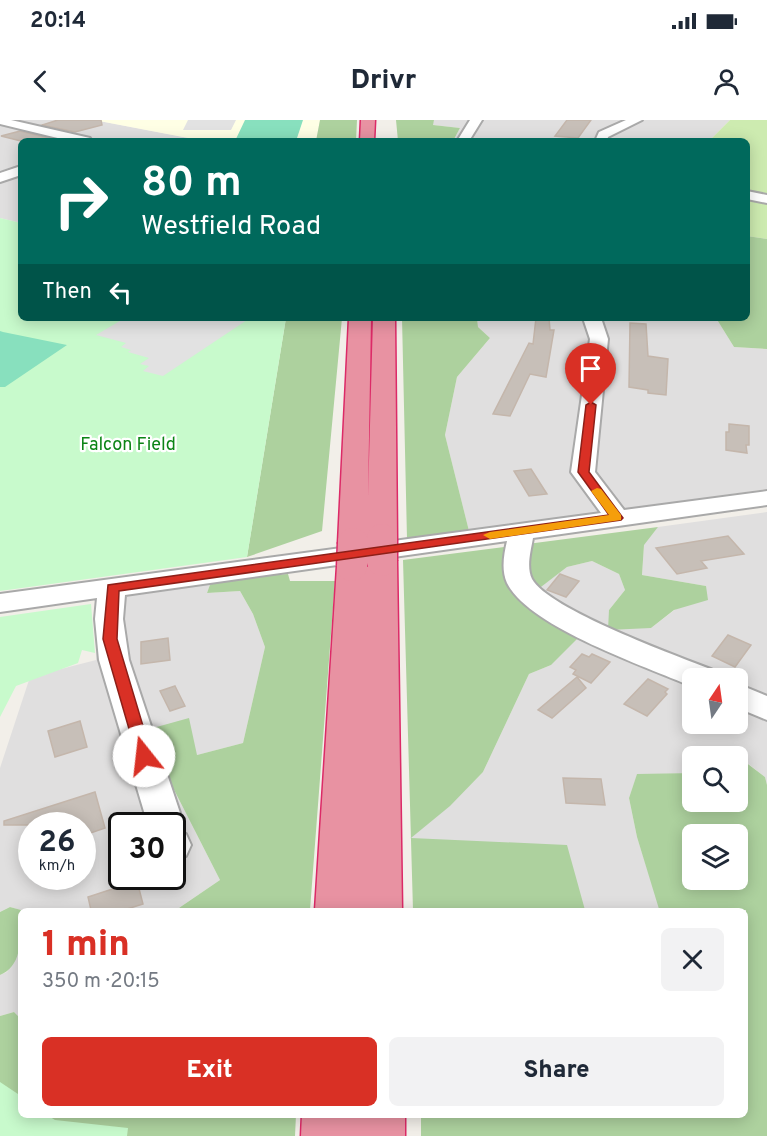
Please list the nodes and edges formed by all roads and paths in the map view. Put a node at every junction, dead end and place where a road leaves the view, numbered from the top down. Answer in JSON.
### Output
{"nodes":[{"id":1,"x":368,"y":120,"type":"edge"},
{"id":2,"x":476,"y":120,"type":"edge"},
{"id":3,"x":636,"y":120,"type":"edge"},
{"id":4,"x":0,"y":122,"type":"edge"},
{"id":5,"x":72,"y":138,"type":"edge"},
{"id":6,"x":367,"y":138,"type":"edge"},
{"id":7,"x":465,"y":138,"type":"edge"},
{"id":8,"x":602,"y":138,"type":"edge"},
{"id":9,"x":18,"y":172,"type":"edge"},
{"id":10,"x":3,"y":184,"type":"edge"},
{"id":11,"x":750,"y":196,"type":"edge"},
{"id":12,"x":767,"y":199,"type":"edge"},
{"id":13,"x":360,"y":321,"type":"edge"},
{"id":14,"x":384,"y":321,"type":"edge"},
{"id":15,"x":593,"y":321,"type":"edge"},
{"id":16,"x":767,"y":498,"type":"edge"},
{"id":17,"x":617,"y":518,"type":"junction"},
{"id":18,"x":522,"y":531,"type":"junction"},
{"id":19,"x":367,"y":552,"type":"junction"},
{"id":20,"x":112,"y":588,"type":"junction"},
{"id":21,"x":0,"y":603,"type":"edge"},
{"id":22,"x":682,"y":669,"type":"edge"},
{"id":23,"x":748,"y":700,"type":"edge"},
{"id":24,"x":767,"y":709,"type":"edge"},
{"id":25,"x":162,"y":812,"type":"edge"},
{"id":26,"x":337,"y":908,"type":"edge"},
{"id":27,"x":380,"y":908,"type":"edge"},
{"id":28,"x":328,"y":1118,"type":"edge"},
{"id":29,"x":379,"y":1118,"type":"edge"},
{"id":30,"x":327,"y":1136,"type":"edge"},
{"id":31,"x":379,"y":1136,"type":"edge"}],
"edges":[{"from":1,"to":6,"type":"highway"},
{"from":2,"to":7,"type":"street"},
{"from":3,"to":8,"type":"street"},
{"from":4,"to":5,"type":"street"},
{"from":9,"to":10,"type":"street"},
{"from":11,"to":12,"type":"street"},
{"from":13,"to":19,"type":"highway"},
{"from":14,"to":19,"type":"highway"},
{"from":15,"to":17,"type":"street"},
{"from":16,"to":17,"type":"street"},
{"from":17,"to":18,"type":"street"},
{"from":18,"to":20,"type":"street"},
{"from":18,"to":22,"type":"street"},
{"from":19,"to":26,"type":"highway"},
{"from":19,"to":27,"type":"highway"},
{"from":20,"to":21,"type":"street"},
{"from":20,"to":25,"type":"street"},
{"from":23,"to":24,"type":"street"},
{"from":28,"to":30,"type":"highway"},
{"from":29,"to":31,"type":"highway"}]}
